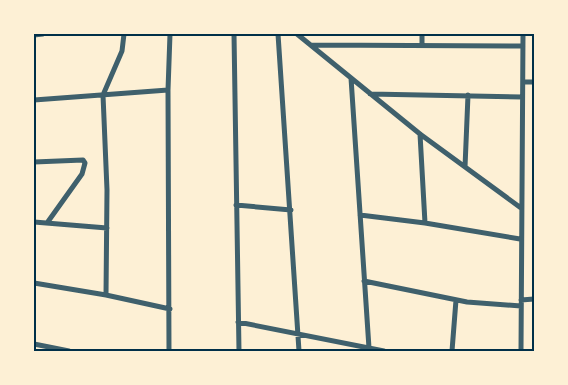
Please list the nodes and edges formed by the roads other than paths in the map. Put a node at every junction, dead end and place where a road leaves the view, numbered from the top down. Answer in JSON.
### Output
{"nodes":[{"id":1,"x":42,"y":34,"type":"edge"},
{"id":2,"x":124,"y":34,"type":"edge"},
{"id":3,"x":170,"y":34,"type":"edge"},
{"id":4,"x":234,"y":34,"type":"edge"},
{"id":5,"x":278,"y":34,"type":"edge"},
{"id":6,"x":297,"y":34,"type":"edge"},
{"id":7,"x":422,"y":34,"type":"edge"},
{"id":8,"x":523,"y":34,"type":"edge"},
{"id":9,"x":34,"y":35,"type":"edge"},
{"id":10,"x":311,"y":45,"type":"junction"},
{"id":11,"x":422,"y":45,"type":"junction"},
{"id":12,"x":523,"y":46,"type":"junction"},
{"id":13,"x":351,"y":78,"type":"junction"},
{"id":14,"x":523,"y":82,"type":"junction"},
{"id":15,"x":534,"y":82,"type":"edge"},
{"id":16,"x":168,"y":90,"type":"junction"},
{"id":17,"x":370,"y":94,"type":"junction"},
{"id":18,"x":103,"y":95,"type":"junction"},
{"id":19,"x":468,"y":96,"type":"junction"},
{"id":20,"x":522,"y":97,"type":"junction"},
{"id":21,"x":34,"y":100,"type":"edge"},
{"id":22,"x":420,"y":134,"type":"junction"},
{"id":23,"x":34,"y":162,"type":"edge"},
{"id":24,"x":465,"y":167,"type":"junction"},
{"id":25,"x":236,"y":205,"type":"junction"},
{"id":26,"x":521,"y":208,"type":"junction"},
{"id":27,"x":291,"y":210,"type":"junction"},
{"id":28,"x":360,"y":215,"type":"junction"},
{"id":29,"x":34,"y":222,"type":"edge"},
{"id":30,"x":46,"y":223,"type":"junction"},
{"id":31,"x":425,"y":223,"type":"junction"},
{"id":32,"x":106,"y":228,"type":"junction"},
{"id":33,"x":520,"y":239,"type":"junction"},
{"id":34,"x":364,"y":281,"type":"junction"},
{"id":35,"x":34,"y":283,"type":"edge"},
{"id":36,"x":106,"y":295,"type":"junction"},
{"id":37,"x":534,"y":299,"type":"edge"},
{"id":38,"x":456,"y":300,"type":"junction"},
{"id":39,"x":521,"y":300,"type":"junction"},
{"id":40,"x":521,"y":306,"type":"junction"},
{"id":41,"x":170,"y":309,"type":"junction"},
{"id":42,"x":238,"y":322,"type":"junction"},
{"id":43,"x":299,"y":336,"type":"junction"},
{"id":44,"x":34,"y":344,"type":"edge"},
{"id":45,"x":369,"y":348,"type":"junction"},
{"id":46,"x":69,"y":351,"type":"edge"},
{"id":47,"x":170,"y":351,"type":"edge"},
{"id":48,"x":238,"y":351,"type":"edge"},
{"id":49,"x":299,"y":351,"type":"edge"},
{"id":50,"x":384,"y":351,"type":"edge"},
{"id":51,"x":452,"y":351,"type":"edge"},
{"id":52,"x":522,"y":351,"type":"edge"}],
"edges":[{"from":1,"to":9,"type":"street"},
{"from":2,"to":18,"type":"street"},
{"from":3,"to":16,"type":"street"},
{"from":4,"to":25,"type":"street"},
{"from":5,"to":27,"type":"street"},
{"from":6,"to":10,"type":"street"},
{"from":7,"to":11,"type":"street"},
{"from":8,"to":12,"type":"street"},
{"from":10,"to":11,"type":"street"},
{"from":10,"to":13,"type":"street"},
{"from":11,"to":12,"type":"street"},
{"from":12,"to":14,"type":"street"},
{"from":13,"to":17,"type":"street"},
{"from":13,"to":28,"type":"street"},
{"from":14,"to":15,"type":"street"},
{"from":14,"to":20,"type":"street"},
{"from":16,"to":18,"type":"street"},
{"from":16,"to":41,"type":"street"},
{"from":17,"to":19,"type":"street"},
{"from":17,"to":22,"type":"street"},
{"from":18,"to":21,"type":"street"},
{"from":18,"to":32,"type":"street"},
{"from":19,"to":20,"type":"street"},
{"from":19,"to":24,"type":"street"},
{"from":20,"to":26,"type":"street"},
{"from":22,"to":24,"type":"street"},
{"from":22,"to":31,"type":"street"},
{"from":23,"to":30,"type":"street"},
{"from":24,"to":26,"type":"street"},
{"from":25,"to":27,"type":"street"},
{"from":25,"to":42,"type":"street"},
{"from":26,"to":33,"type":"street"},
{"from":27,"to":43,"type":"street"},
{"from":28,"to":31,"type":"street"},
{"from":28,"to":34,"type":"street"},
{"from":29,"to":30,"type":"street"},
{"from":30,"to":32,"type":"street"},
{"from":31,"to":33,"type":"street"},
{"from":32,"to":36,"type":"street"},
{"from":33,"to":39,"type":"street"},
{"from":34,"to":38,"type":"street"},
{"from":34,"to":45,"type":"street"},
{"from":35,"to":36,"type":"street"},
{"from":36,"to":41,"type":"street"},
{"from":37,"to":39,"type":"street"},
{"from":38,"to":40,"type":"street"},
{"from":38,"to":51,"type":"street"},
{"from":39,"to":40,"type":"street"},
{"from":40,"to":52,"type":"street"},
{"from":41,"to":47,"type":"street"},
{"from":42,"to":43,"type":"street"},
{"from":42,"to":48,"type":"street"},
{"from":43,"to":45,"type":"street"},
{"from":43,"to":49,"type":"street"},
{"from":44,"to":46,"type":"street"},
{"from":45,"to":50,"type":"street"}]}
